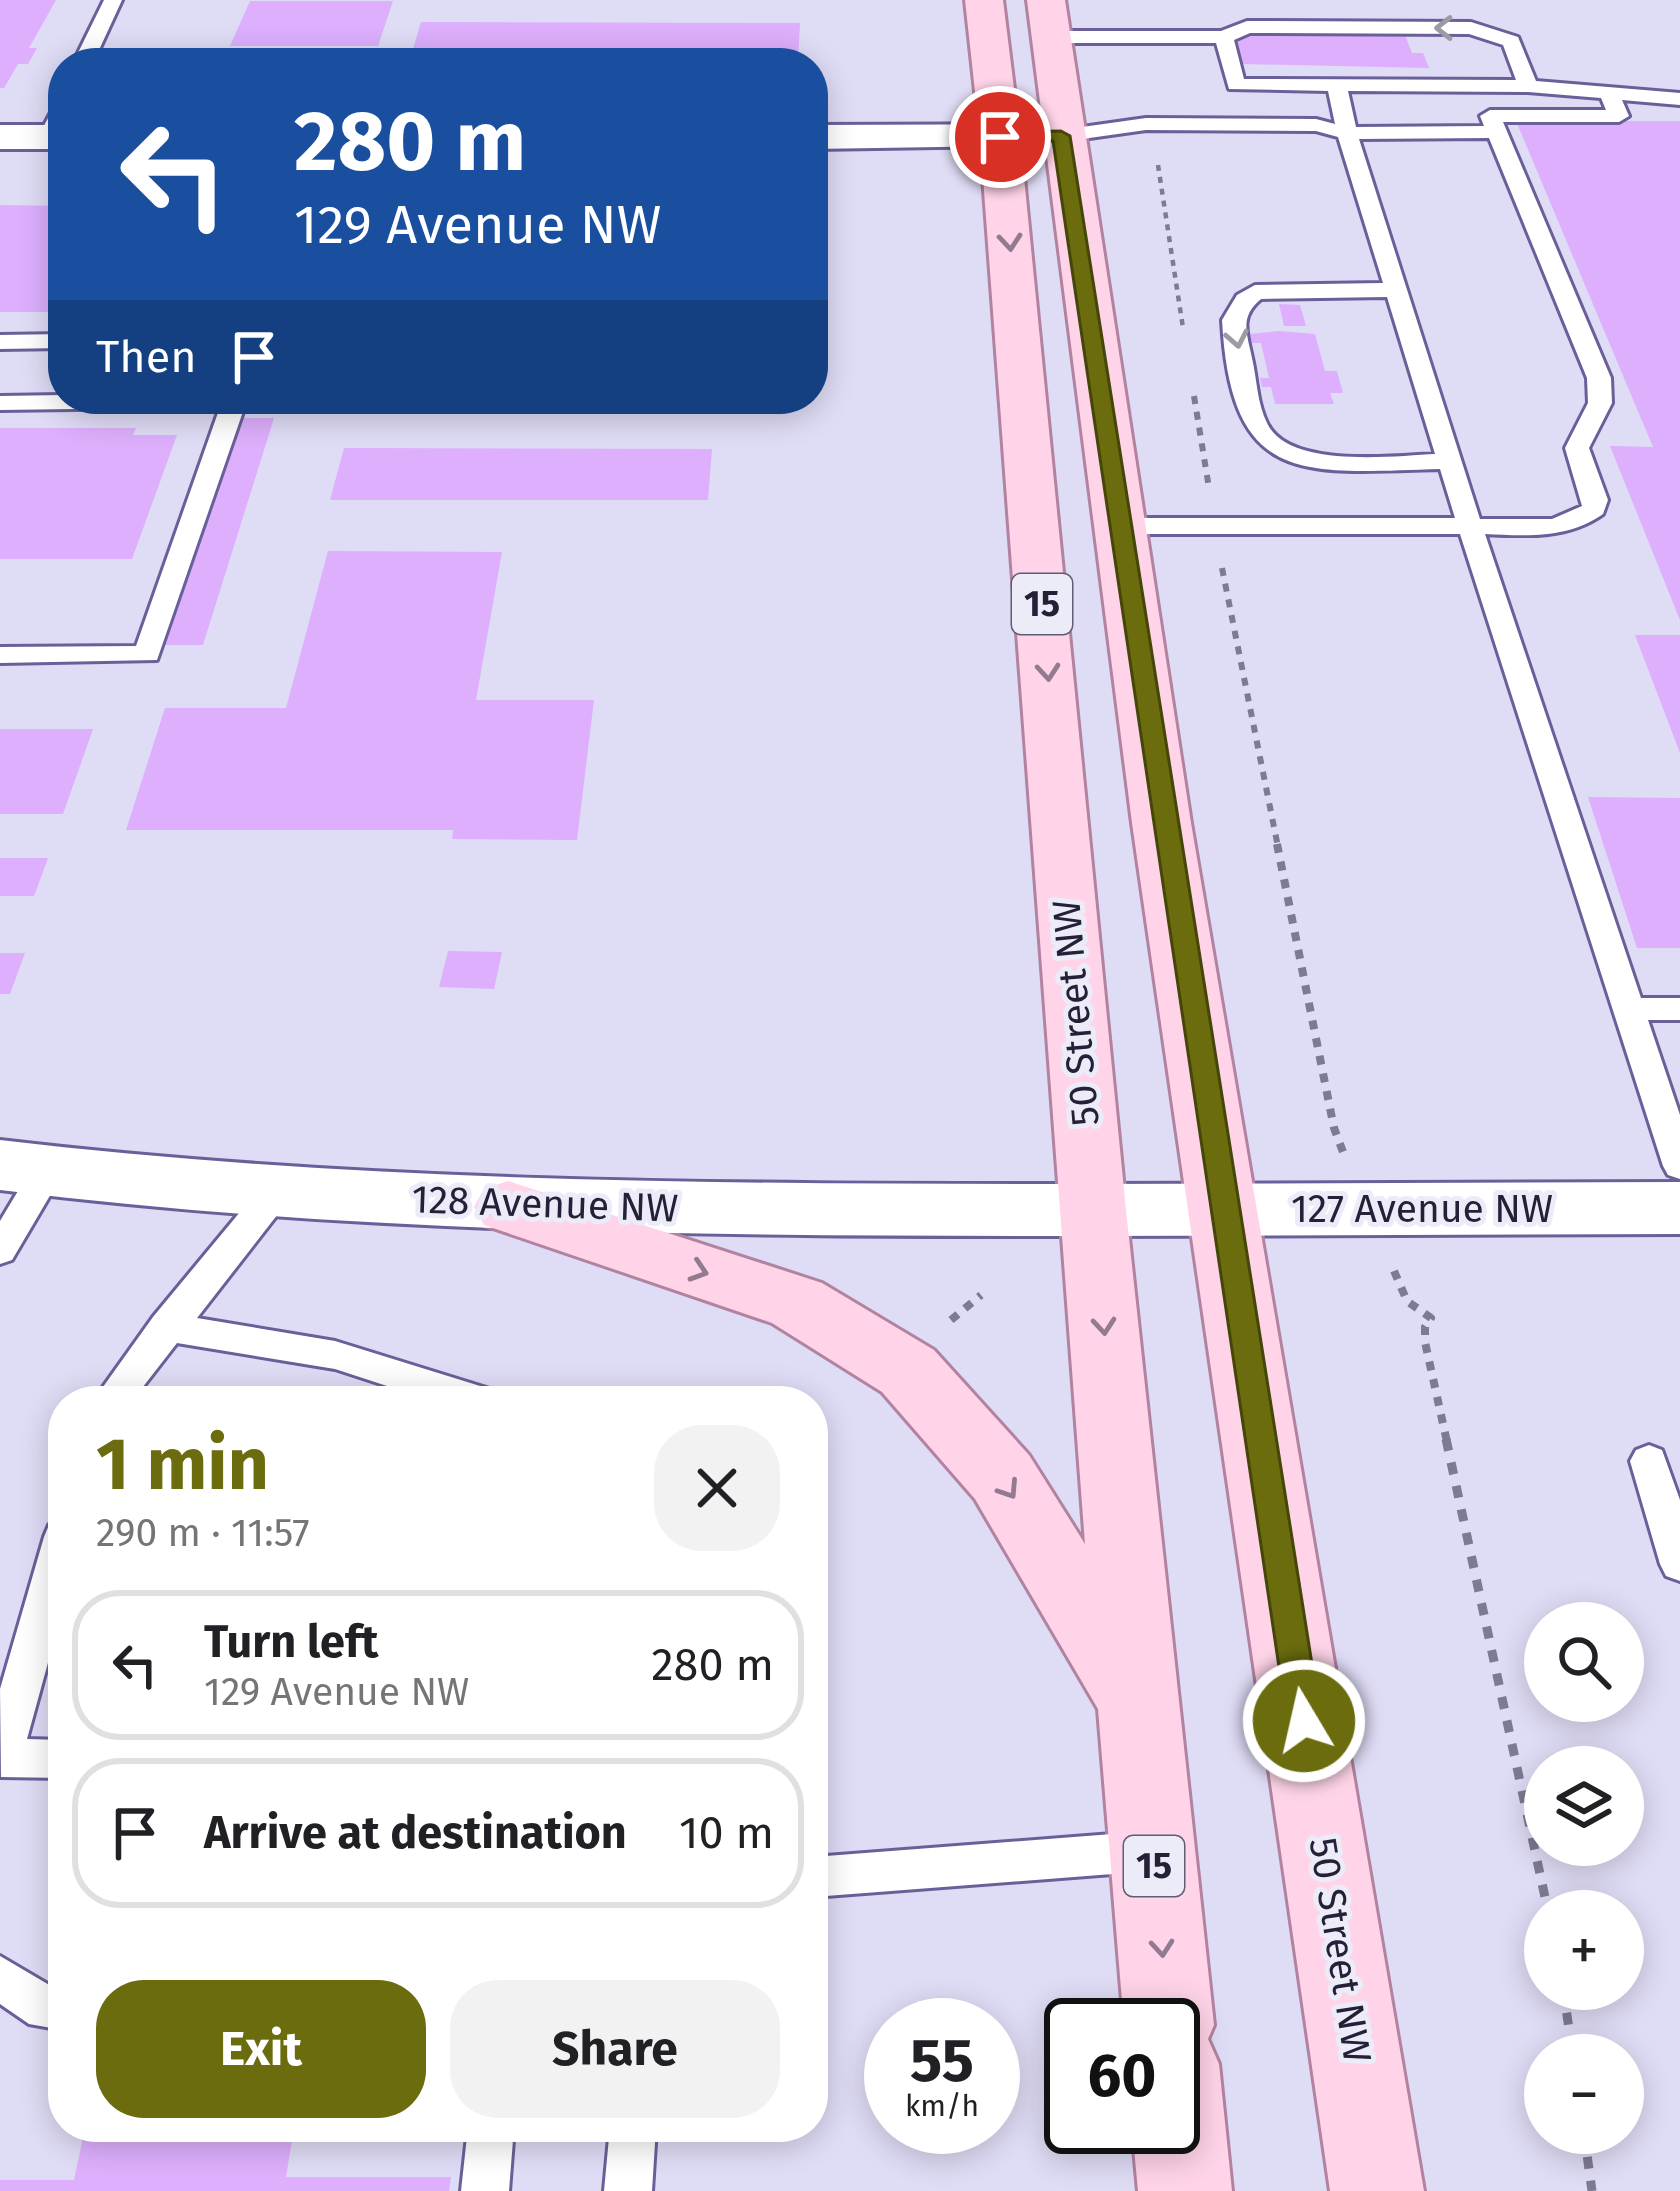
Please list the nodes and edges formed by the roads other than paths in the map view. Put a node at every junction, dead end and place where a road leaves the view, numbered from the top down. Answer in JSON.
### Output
{"nodes":[{"id":1,"x":113,"y":0,"type":"edge"},
{"id":2,"x":984,"y":0,"type":"edge"},
{"id":3,"x":1048,"y":18,"type":"edge"},
{"id":4,"x":1224,"y":37,"type":"junction"},
{"id":5,"x":90,"y":48,"type":"edge"},
{"id":6,"x":1337,"y":86,"type":"junction"},
{"id":7,"x":1528,"y":86,"type":"junction"},
{"id":8,"x":1607,"y":90,"type":"junction"},
{"id":9,"x":1680,"y":99,"type":"edge"},
{"id":10,"x":48,"y":129,"type":"edge"},
{"id":11,"x":1347,"y":133,"type":"junction"},
{"id":12,"x":1497,"y":133,"type":"junction"},
{"id":13,"x":0,"y":136,"type":"edge"},
{"id":14,"x":828,"y":136,"type":"edge"},
{"id":15,"x":1061,"y":136,"type":"junction"},
{"id":16,"x":1000,"y":137,"type":"junction"},
{"id":17,"x":1396,"y":283,"type":"junction"},
{"id":18,"x":0,"y":341,"type":"edge"},
{"id":19,"x":48,"y":341,"type":"edge"},
{"id":20,"x":48,"y":402,"type":"edge"},
{"id":21,"x":0,"y":403,"type":"edge"},
{"id":22,"x":231,"y":414,"type":"edge"},
{"id":23,"x":1451,"y":461,"type":"junction"},
{"id":24,"x":1120,"y":526,"type":"junction"},
{"id":25,"x":1470,"y":526,"type":"junction"},
{"id":26,"x":0,"y":655,"type":"edge"},
{"id":27,"x":1680,"y":1009,"type":"edge"},
{"id":28,"x":1627,"y":1010,"type":"junction"},
{"id":29,"x":1680,"y":1166,"type":"edge"},
{"id":30,"x":24,"y":1168,"type":"edge"},
{"id":31,"x":276,"y":1192,"type":"junction"},
{"id":32,"x":508,"y":1207,"type":"junction"},
{"id":33,"x":1680,"y":1208,"type":"edge"},
{"id":34,"x":1092,"y":1210,"type":"junction"},
{"id":35,"x":1224,"y":1210,"type":"junction"},
{"id":36,"x":0,"y":1251,"type":"edge"},
{"id":37,"x":166,"y":1327,"type":"junction"},
{"id":38,"x":122,"y":1386,"type":"edge"},
{"id":39,"x":433,"y":1386,"type":"edge"},
{"id":40,"x":1649,"y":1461,"type":"dead end"},
{"id":41,"x":1680,"y":1564,"type":"edge"},
{"id":42,"x":48,"y":1591,"type":"edge"},
{"id":43,"x":1141,"y":1706,"type":"junction"},
{"id":44,"x":1,"y":1760,"type":"edge"},
{"id":45,"x":48,"y":1760,"type":"edge"},
{"id":46,"x":1153,"y":1851,"type":"junction"},
{"id":47,"x":828,"y":1876,"type":"edge"},
{"id":48,"x":0,"y":1978,"type":"edge"},
{"id":49,"x":1167,"y":1998,"type":"edge"},
{"id":50,"x":48,"y":2008,"type":"edge"},
{"id":51,"x":489,"y":2142,"type":"edge"},
{"id":52,"x":632,"y":2142,"type":"edge"},
{"id":53,"x":1182,"y":2154,"type":"edge"},
{"id":54,"x":484,"y":2191,"type":"edge"},
{"id":55,"x":628,"y":2191,"type":"edge"},
{"id":56,"x":1185,"y":2191,"type":"edge"},
{"id":57,"x":1378,"y":2191,"type":"edge"}],
"edges":[{"from":1,"to":5,"type":"lane"},
{"from":2,"to":16,"type":"main road","name":"50 Street NW","number":"15"},
{"from":3,"to":4,"type":"lane"},
{"from":3,"to":15,"type":"main road","name":"50 Street NW","number":"15"},
{"from":4,"to":6,"type":"lane"},
{"from":7,"to":4,"type":"lane","one_way":true},
{"from":6,"to":7,"type":"lane"},
{"from":6,"to":11,"type":"lane"},
{"from":7,"to":8,"type":"lane"},
{"from":8,"to":9,"type":"lane"},
{"from":8,"to":12,"type":"lane"},
{"from":10,"to":13,"type":"street"},
{"from":11,"to":12,"type":"lane"},
{"from":11,"to":15,"type":"lane"},
{"from":11,"to":17,"type":"lane"},
{"from":12,"to":25,"type":"lane"},
{"from":14,"to":16,"type":"street"},
{"from":15,"to":16,"type":"street"},
{"from":15,"to":24,"type":"main road","name":"50 Street NW","number":"15"},
{"from":16,"to":34,"type":"main road","name":"50 Street NW","number":"15","one_way":true},
{"from":17,"to":23,"type":"lane"},
{"from":17,"to":23,"type":"lane","one_way":true},
{"from":18,"to":19,"type":"lane"},
{"from":20,"to":21,"type":"lane"},
{"from":22,"to":26,"type":"lane"},
{"from":23,"to":25,"type":"lane"},
{"from":24,"to":25,"type":"lane"},
{"from":24,"to":35,"type":"main road","name":"50 Street NW","number":"15"},
{"from":25,"to":28,"type":"lane"},
{"from":27,"to":28,"type":"lane"},
{"from":28,"to":29,"type":"lane"},
{"from":30,"to":31,"type":"street","name":"128 Avenue NW"},
{"from":30,"to":36,"type":"lane"},
{"from":31,"to":32,"type":"street","name":"128 Avenue NW"},
{"from":31,"to":37,"type":"lane"},
{"from":32,"to":34,"type":"street","name":"128 Avenue NW"},
{"from":32,"to":43,"type":"main road","one_way":true},
{"from":33,"to":35,"type":"street","name":"127 Avenue NW"},
{"from":34,"to":35,"type":"street","name":"127 Avenue NW"},
{"from":34,"to":43,"type":"main road","name":"50 Street NW","one_way":true},
{"from":35,"to":57,"type":"main road","name":"50 Street NW"},
{"from":37,"to":38,"type":"lane"},
{"from":37,"to":39,"type":"lane"},
{"from":40,"to":41,"type":"lane"},
{"from":42,"to":44,"type":"lane"},
{"from":43,"to":46,"type":"main road","name":"50 Street NW","number":"15"},
{"from":44,"to":45,"type":"lane"},
{"from":46,"to":47,"type":"lane"},
{"from":46,"to":49,"type":"main road","name":"50 Street NW","number":"15","one_way":true},
{"from":48,"to":50,"type":"lane"},
{"from":51,"to":54,"type":"lane"},
{"from":52,"to":55,"type":"lane"},
{"from":53,"to":56,"type":"main road"}]}
